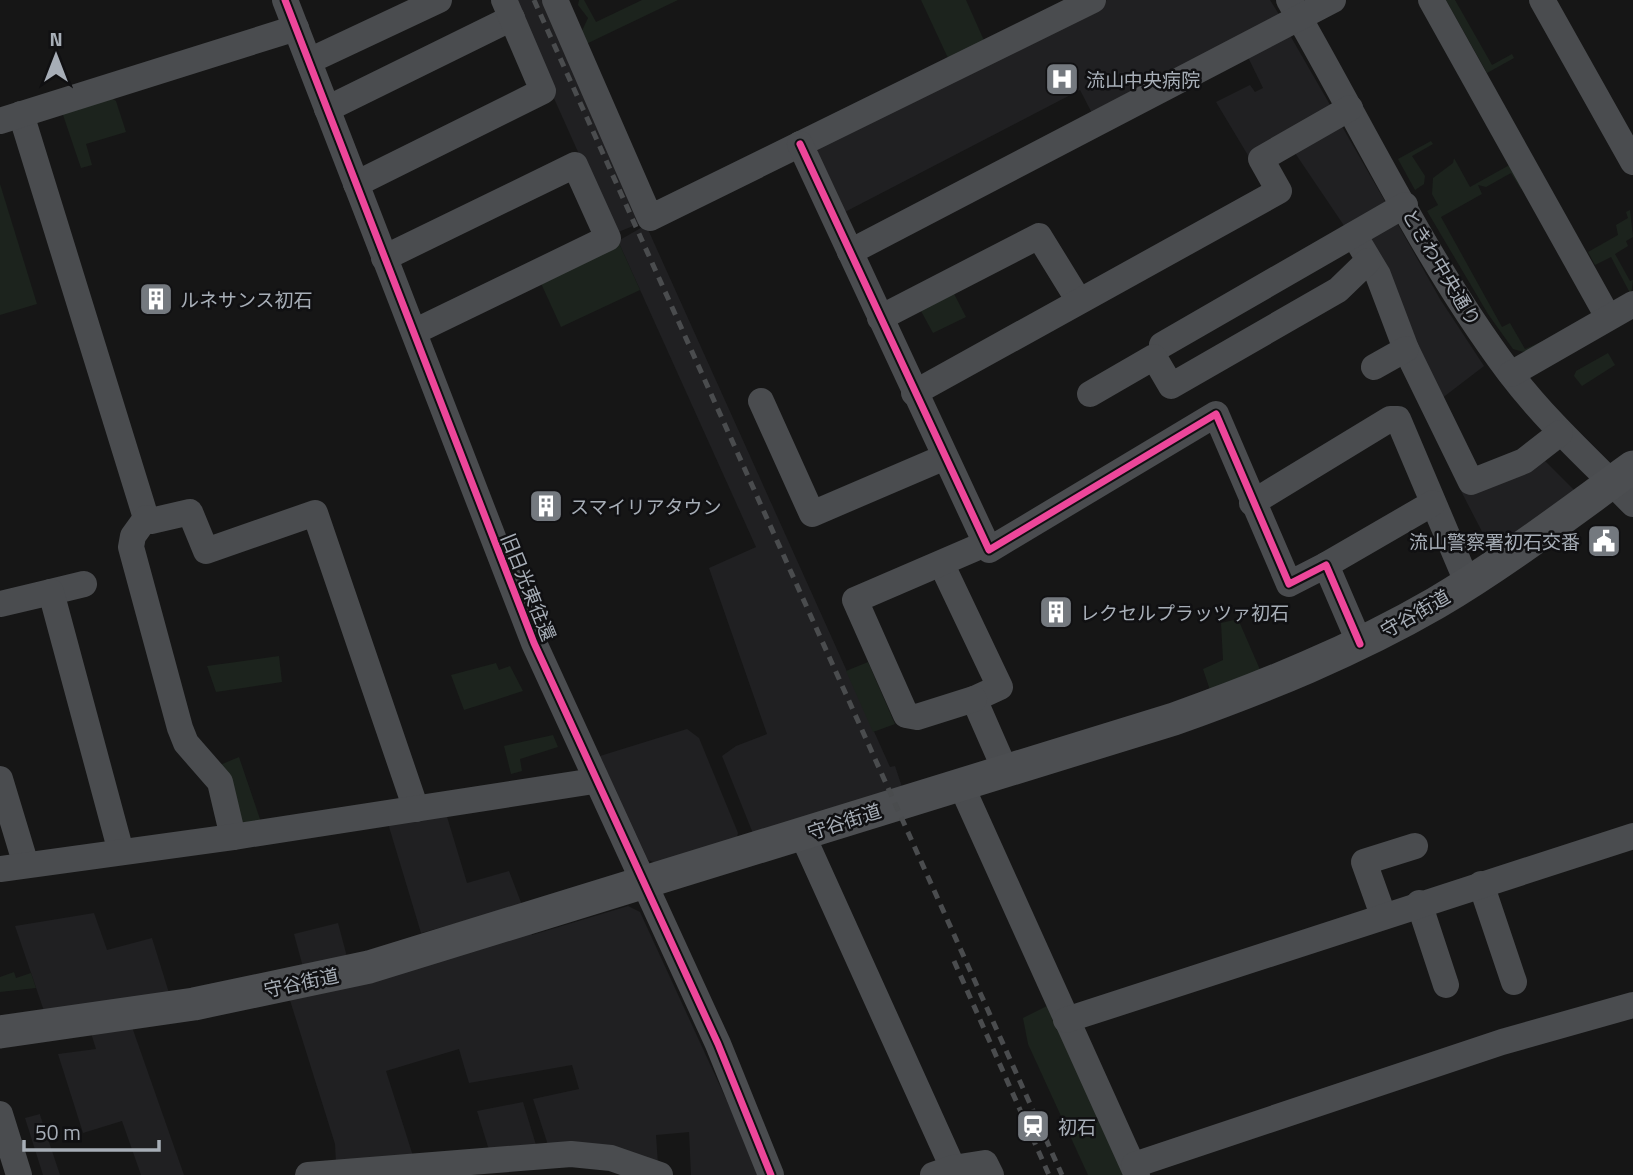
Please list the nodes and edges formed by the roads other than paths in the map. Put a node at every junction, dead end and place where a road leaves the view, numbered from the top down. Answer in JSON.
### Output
{"nodes":[{"id":1,"x":285,"y":0,"type":"edge"},
{"id":2,"x":439,"y":0,"type":"edge"},
{"id":3,"x":555,"y":0,"type":"edge"},
{"id":4,"x":1093,"y":0,"type":"edge"},
{"id":5,"x":1333,"y":0,"type":"edge"},
{"id":6,"x":1431,"y":0,"type":"edge"},
{"id":7,"x":1542,"y":0,"type":"edge"},
{"id":8,"x":508,"y":9,"type":"edge"},
{"id":9,"x":1295,"y":10,"type":"edge"},
{"id":10,"x":296,"y":28,"type":"junction"},
{"id":11,"x":309,"y":61,"type":"junction"},
{"id":12,"x":1350,"y":108,"type":"junction"},
{"id":13,"x":327,"y":109,"type":"junction"},
{"id":14,"x":10,"y":118,"type":"edge"},
{"id":15,"x":800,"y":144,"type":"junction"},
{"id":16,"x":1633,"y":162,"type":"edge"},
{"id":17,"x":356,"y":184,"type":"junction"},
{"id":18,"x":1405,"y":205,"type":"junction"},
{"id":19,"x":1354,"y":235,"type":"junction"},
{"id":20,"x":850,"y":252,"type":"junction"},
{"id":21,"x":384,"y":258,"type":"junction"},
{"id":22,"x":1368,"y":261,"type":"junction"},
{"id":23,"x":1079,"y":302,"type":"junction"},
{"id":24,"x":1633,"y":304,"type":"edge"},
{"id":25,"x":1608,"y":317,"type":"junction"},
{"id":26,"x":880,"y":318,"type":"junction"},
{"id":27,"x":414,"y":332,"type":"junction"},
{"id":28,"x":1162,"y":345,"type":"dead end"},
{"id":29,"x":1406,"y":349,"type":"junction"},
{"id":30,"x":1374,"y":368,"type":"dead end"},
{"id":31,"x":1511,"y":374,"type":"junction"},
{"id":32,"x":914,"y":393,"type":"junction"},
{"id":33,"x":1090,"y":394,"type":"dead end"},
{"id":34,"x":761,"y":401,"type":"dead end"},
{"id":35,"x":1560,"y":433,"type":"junction"},
{"id":36,"x":945,"y":457,"type":"junction"},
{"id":37,"x":1626,"y":485,"type":"edge"},
{"id":38,"x":1252,"y":503,"type":"junction"},
{"id":39,"x":1433,"y":503,"type":"junction"},
{"id":40,"x":146,"y":519,"type":"junction"},
{"id":41,"x":985,"y":544,"type":"junction"},
{"id":42,"x":942,"y":565,"type":"junction"},
{"id":43,"x":1326,"y":565,"type":"junction"},
{"id":44,"x":1467,"y":582,"type":"junction"},
{"id":45,"x":84,"y":584,"type":"dead end"},
{"id":46,"x":51,"y":592,"type":"junction"},
{"id":47,"x":0,"y":604,"type":"edge"},
{"id":48,"x":1360,"y":644,"type":"junction"},
{"id":49,"x":974,"y":699,"type":"junction"},
{"id":50,"x":1006,"y":772,"type":"junction"},
{"id":51,"x":0,"y":779,"type":"edge"},
{"id":52,"x":594,"y":781,"type":"junction"},
{"id":53,"x":961,"y":785,"type":"junction"},
{"id":54,"x":416,"y":809,"type":"junction"},
{"id":55,"x":802,"y":834,"type":"junction"},
{"id":56,"x":1633,"y":835,"type":"edge"},
{"id":57,"x":233,"y":837,"type":"junction"},
{"id":58,"x":1415,"y":846,"type":"dead end"},
{"id":59,"x":121,"y":852,"type":"junction"},
{"id":60,"x":13,"y":867,"type":"edge"},
{"id":61,"x":643,"y":883,"type":"junction"},
{"id":62,"x":1481,"y":884,"type":"junction"},
{"id":63,"x":1419,"y":903,"type":"junction"},
{"id":64,"x":1383,"y":915,"type":"junction"},
{"id":65,"x":1514,"y":982,"type":"dead end"},
{"id":66,"x":1446,"y":985,"type":"dead end"},
{"id":67,"x":1633,"y":1005,"type":"edge"},
{"id":68,"x":1066,"y":1020,"type":"junction"},
{"id":69,"x":0,"y":1032,"type":"edge"},
{"id":70,"x":0,"y":1114,"type":"edge"},
{"id":71,"x":573,"y":1164,"type":"edge"},
{"id":72,"x":1136,"y":1170,"type":"edge"},
{"id":73,"x":943,"y":1171,"type":"edge"},
{"id":74,"x":337,"y":1173,"type":"edge"},
{"id":75,"x":19,"y":1175,"type":"edge"},
{"id":76,"x":308,"y":1175,"type":"edge"},
{"id":77,"x":660,"y":1175,"type":"edge"},
{"id":78,"x":771,"y":1175,"type":"edge"},
{"id":79,"x":991,"y":1175,"type":"edge"}],
"edges":[{"from":1,"to":10,"type":"street","name":"旧日光東往還"},
{"from":2,"to":11,"type":"street"},
{"from":3,"to":15,"type":"street"},
{"from":4,"to":15,"type":"street"},
{"from":5,"to":9,"type":"street"},
{"from":6,"to":25,"type":"street"},
{"from":7,"to":16,"type":"street"},
{"from":8,"to":13,"type":"street"},
{"from":8,"to":17,"type":"street"},
{"from":9,"to":12,"type":"street","name":"ときわ中央通り"},
{"from":9,"to":20,"type":"street"},
{"from":10,"to":11,"type":"street","name":"旧日光東往還"},
{"from":10,"to":14,"type":"street"},
{"from":11,"to":13,"type":"street","name":"旧日光東往還"},
{"from":12,"to":18,"type":"street","name":"ときわ中央通り"},
{"from":12,"to":23,"type":"street"},
{"from":13,"to":17,"type":"street","name":"旧日光東往還"},
{"from":14,"to":40,"type":"street"},
{"from":15,"to":20,"type":"street"},
{"from":17,"to":21,"type":"street","name":"旧日光東往還"},
{"from":18,"to":19,"type":"street"},
{"from":18,"to":31,"type":"street","name":"ときわ中央通り"},
{"from":19,"to":22,"type":"street"},
{"from":19,"to":28,"type":"street"},
{"from":20,"to":26,"type":"street"},
{"from":21,"to":27,"type":"street","name":"旧日光東往還"},
{"from":21,"to":27,"type":"street"},
{"from":22,"to":29,"type":"street"},
{"from":22,"to":33,"type":"street"},
{"from":23,"to":26,"type":"street"},
{"from":23,"to":32,"type":"street"},
{"from":24,"to":25,"type":"street"},
{"from":25,"to":31,"type":"street"},
{"from":26,"to":32,"type":"street"},
{"from":27,"to":52,"type":"street","name":"旧日光東往還"},
{"from":29,"to":30,"type":"street"},
{"from":29,"to":35,"type":"street"},
{"from":31,"to":35,"type":"street","name":"ときわ中央通り"},
{"from":32,"to":36,"type":"street"},
{"from":34,"to":36,"type":"street"},
{"from":35,"to":37,"type":"street","name":"ときわ中央通り"},
{"from":36,"to":41,"type":"street"},
{"from":37,"to":44,"type":"main road","name":"守谷街道"},
{"from":38,"to":39,"type":"street"},
{"from":38,"to":41,"type":"street"},
{"from":38,"to":43,"type":"street"},
{"from":39,"to":43,"type":"street"},
{"from":39,"to":44,"type":"street"},
{"from":40,"to":54,"type":"street"},
{"from":40,"to":57,"type":"street"},
{"from":41,"to":42,"type":"street"},
{"from":42,"to":49,"type":"street"},
{"from":42,"to":49,"type":"street"},
{"from":43,"to":48,"type":"street"},
{"from":44,"to":48,"type":"main road","name":"守谷街道"},
{"from":45,"to":46,"type":"street"},
{"from":46,"to":47,"type":"street"},
{"from":46,"to":59,"type":"street"},
{"from":48,"to":50,"type":"main road","name":"守谷街道"},
{"from":49,"to":50,"type":"street"},
{"from":50,"to":53,"type":"main road","name":"守谷街道"},
{"from":51,"to":60,"type":"street"},
{"from":52,"to":54,"type":"street"},
{"from":52,"to":61,"type":"street","name":"旧日光東往還"},
{"from":53,"to":55,"type":"main road","name":"守谷街道"},
{"from":53,"to":68,"type":"street"},
{"from":54,"to":57,"type":"street"},
{"from":55,"to":61,"type":"main road","name":"守谷街道"},
{"from":55,"to":73,"type":"street"},
{"from":56,"to":62,"type":"street"},
{"from":57,"to":59,"type":"street"},
{"from":58,"to":64,"type":"street"},
{"from":59,"to":60,"type":"street"},
{"from":61,"to":69,"type":"main road","name":"守谷街道"},
{"from":61,"to":78,"type":"street","name":"旧日光東往還"},
{"from":62,"to":63,"type":"street"},
{"from":62,"to":65,"type":"street"},
{"from":63,"to":64,"type":"street"},
{"from":63,"to":66,"type":"street"},
{"from":64,"to":68,"type":"street"},
{"from":67,"to":72,"type":"street"},
{"from":68,"to":72,"type":"street"},
{"from":70,"to":75,"type":"street"},
{"from":71,"to":74,"type":"street"},
{"from":71,"to":77,"type":"street"},
{"from":73,"to":79,"type":"street"},
{"from":74,"to":76,"type":"street"}]}
